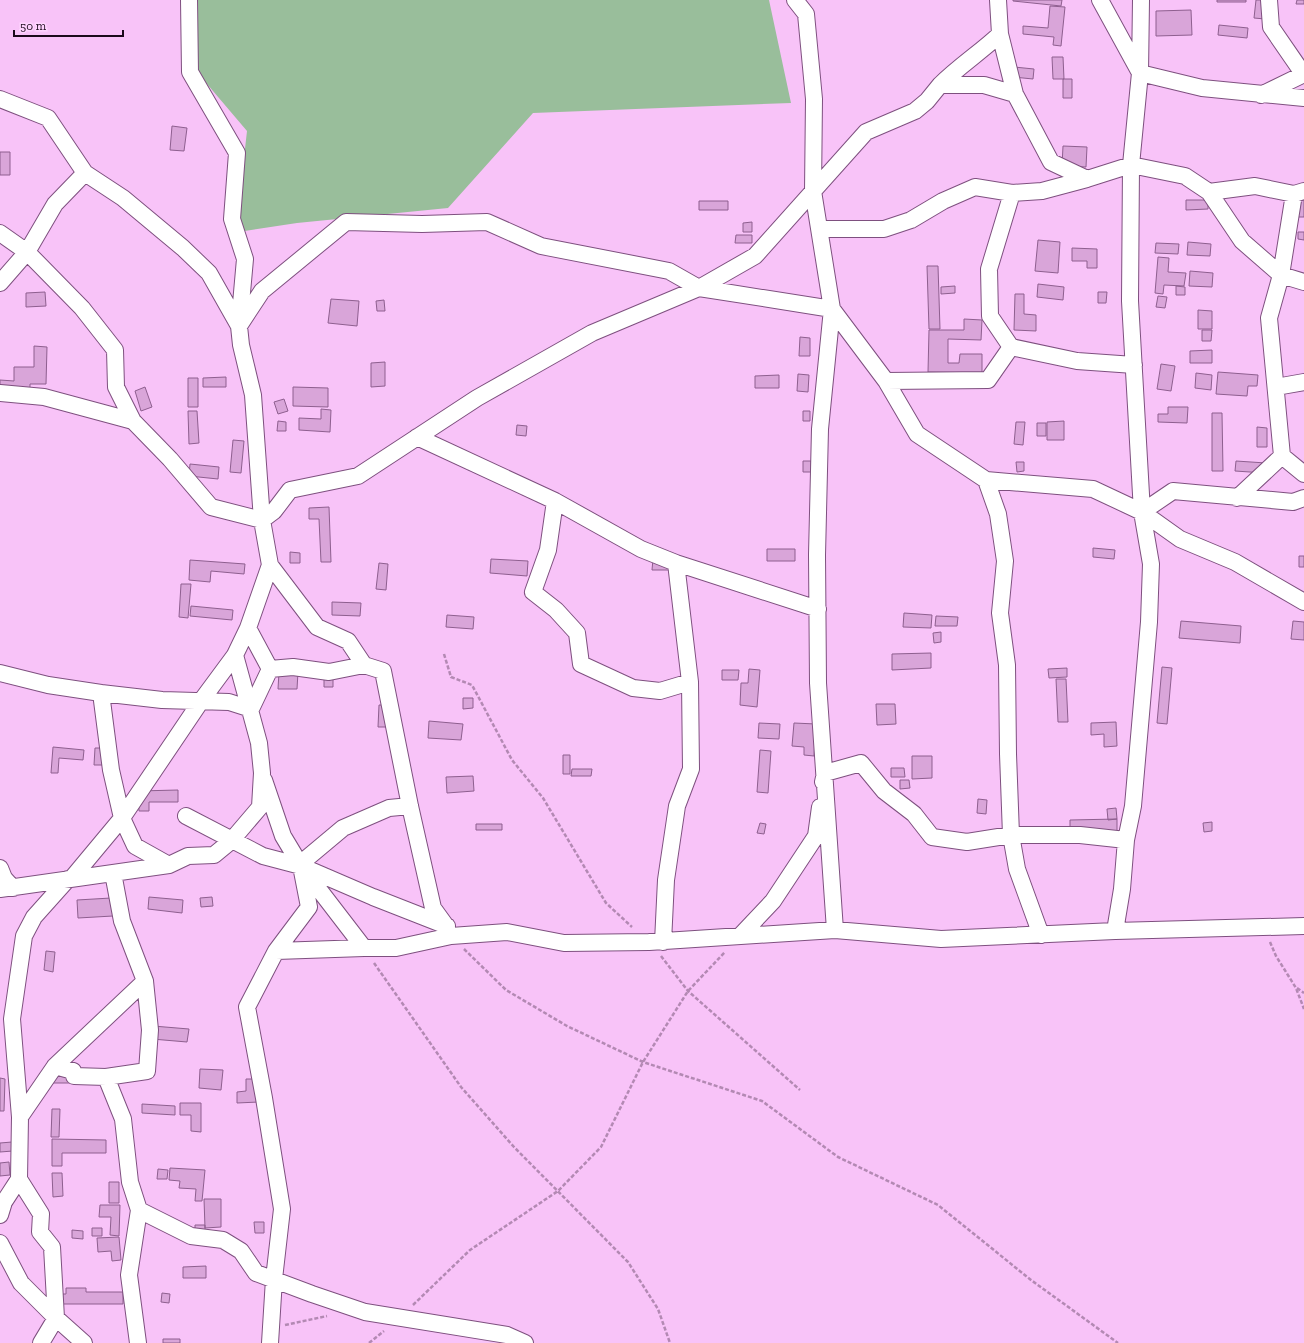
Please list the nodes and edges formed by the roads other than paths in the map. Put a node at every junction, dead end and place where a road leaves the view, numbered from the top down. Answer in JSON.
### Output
{"nodes":[{"id":1,"x":189,"y":0,"type":"edge"},
{"id":2,"x":795,"y":0,"type":"edge"},
{"id":3,"x":998,"y":0,"type":"edge"},
{"id":4,"x":1100,"y":0,"type":"edge"},
{"id":5,"x":1141,"y":0,"type":"edge"},
{"id":6,"x":1269,"y":0,"type":"edge"},
{"id":7,"x":1000,"y":34,"type":"junction"},
{"id":8,"x":1140,"y":73,"type":"junction"},
{"id":9,"x":1304,"y":74,"type":"edge"},
{"id":10,"x":940,"y":85,"type":"junction"},
{"id":11,"x":1015,"y":94,"type":"junction"},
{"id":12,"x":1261,"y":95,"type":"junction"},
{"id":13,"x":1304,"y":98,"type":"edge"},
{"id":14,"x":0,"y":99,"type":"edge"},
{"id":15,"x":1132,"y":165,"type":"junction"},
{"id":16,"x":85,"y":173,"type":"junction"},
{"id":17,"x":1087,"y":179,"type":"junction"},
{"id":18,"x":813,"y":191,"type":"junction"},
{"id":19,"x":1209,"y":192,"type":"junction"},
{"id":20,"x":1012,"y":193,"type":"junction"},
{"id":21,"x":1299,"y":193,"type":"edge"},
{"id":22,"x":819,"y":229,"type":"junction"},
{"id":23,"x":0,"y":233,"type":"edge"},
{"id":24,"x":27,"y":252,"type":"junction"},
{"id":25,"x":1281,"y":276,"type":"junction"},
{"id":26,"x":1304,"y":282,"type":"edge"},
{"id":27,"x":0,"y":283,"type":"edge"},
{"id":28,"x":699,"y":288,"type":"junction"},
{"id":29,"x":832,"y":308,"type":"junction"},
{"id":30,"x":239,"y":326,"type":"junction"},
{"id":31,"x":1011,"y":347,"type":"junction"},
{"id":32,"x":1134,"y":365,"type":"junction"},
{"id":33,"x":886,"y":381,"type":"junction"},
{"id":34,"x":1304,"y":382,"type":"edge"},
{"id":35,"x":1276,"y":387,"type":"junction"},
{"id":36,"x":0,"y":393,"type":"edge"},
{"id":37,"x":133,"y":421,"type":"junction"},
{"id":38,"x":417,"y":437,"type":"junction"},
{"id":39,"x":1282,"y":456,"type":"junction"},
{"id":40,"x":1304,"y":474,"type":"edge"},
{"id":41,"x":986,"y":480,"type":"junction"},
{"id":42,"x":1237,"y":498,"type":"junction"},
{"id":43,"x":1304,"y":498,"type":"edge"},
{"id":44,"x":555,"y":501,"type":"junction"},
{"id":45,"x":1142,"y":512,"type":"junction"},
{"id":46,"x":262,"y":520,"type":"junction"},
{"id":47,"x":676,"y":563,"type":"junction"},
{"id":48,"x":270,"y":565,"type":"junction"},
{"id":49,"x":1304,"y":602,"type":"edge"},
{"id":50,"x":818,"y":609,"type":"junction"},
{"id":51,"x":248,"y":628,"type":"junction"},
{"id":52,"x":235,"y":655,"type":"junction"},
{"id":53,"x":364,"y":665,"type":"junction"},
{"id":54,"x":270,"y":669,"type":"junction"},
{"id":55,"x":0,"y":673,"type":"edge"},
{"id":56,"x":690,"y":682,"type":"junction"},
{"id":57,"x":101,"y":693,"type":"junction"},
{"id":58,"x":201,"y":701,"type":"junction"},
{"id":59,"x":251,"y":709,"type":"junction"},
{"id":60,"x":262,"y":773,"type":"junction"},
{"id":61,"x":825,"y":773,"type":"junction"},
{"id":62,"x":410,"y":806,"type":"junction"},
{"id":63,"x":186,"y":816,"type":"dead end"},
{"id":64,"x":122,"y":818,"type":"junction"},
{"id":65,"x":1011,"y":835,"type":"junction"},
{"id":66,"x":1126,"y":840,"type":"junction"},
{"id":67,"x":231,"y":841,"type":"junction"},
{"id":68,"x":214,"y":855,"type":"junction"},
{"id":69,"x":263,"y":856,"type":"junction"},
{"id":70,"x":169,"y":865,"type":"junction"},
{"id":71,"x":301,"y":865,"type":"junction"},
{"id":72,"x":0,"y":868,"type":"edge"},
{"id":73,"x":113,"y":873,"type":"junction"},
{"id":74,"x":70,"y":879,"type":"junction"},
{"id":75,"x":7,"y":888,"type":"edge"},
{"id":76,"x":1304,"y":926,"type":"edge"},
{"id":77,"x":835,"y":930,"type":"junction"},
{"id":78,"x":448,"y":931,"type":"junction"},
{"id":79,"x":1115,"y":931,"type":"junction"},
{"id":80,"x":1041,"y":934,"type":"junction"},
{"id":81,"x":741,"y":935,"type":"junction"},
{"id":82,"x":656,"y":942,"type":"junction"},
{"id":83,"x":364,"y":948,"type":"junction"},
{"id":84,"x":276,"y":951,"type":"junction"},
{"id":85,"x":145,"y":981,"type":"junction"},
{"id":86,"x":51,"y":1072,"type":"junction"},
{"id":87,"x":106,"y":1077,"type":"junction"},
{"id":88,"x":17,"y":1078,"type":"junction"},
{"id":89,"x":20,"y":1117,"type":"junction"},
{"id":90,"x":19,"y":1179,"type":"junction"},
{"id":91,"x":1,"y":1207,"type":"edge"},
{"id":92,"x":139,"y":1210,"type":"junction"},
{"id":93,"x":0,"y":1243,"type":"edge"},
{"id":94,"x":274,"y":1279,"type":"junction"},
{"id":95,"x":56,"y":1318,"type":"junction"},
{"id":96,"x":270,"y":1335,"type":"edge"},
{"id":97,"x":42,"y":1343,"type":"edge"},
{"id":98,"x":84,"y":1343,"type":"edge"},
{"id":99,"x":138,"y":1343,"type":"edge"},
{"id":100,"x":525,"y":1343,"type":"edge"}],
"edges":[{"from":1,"to":30,"type":"street"},
{"from":2,"to":18,"type":"street"},
{"from":3,"to":7,"type":"street"},
{"from":4,"to":8,"type":"street"},
{"from":5,"to":8,"type":"street"},
{"from":6,"to":9,"type":"street"},
{"from":7,"to":10,"type":"street"},
{"from":7,"to":11,"type":"street"},
{"from":8,"to":12,"type":"street"},
{"from":8,"to":15,"type":"street"},
{"from":9,"to":12,"type":"street"},
{"from":10,"to":11,"type":"street"},
{"from":10,"to":18,"type":"street"},
{"from":11,"to":17,"type":"street"},
{"from":12,"to":13,"type":"street"},
{"from":14,"to":16,"type":"street"},
{"from":15,"to":17,"type":"street"},
{"from":15,"to":19,"type":"street"},
{"from":15,"to":32,"type":"street"},
{"from":16,"to":24,"type":"street"},
{"from":16,"to":30,"type":"street"},
{"from":17,"to":20,"type":"street"},
{"from":18,"to":22,"type":"street"},
{"from":18,"to":28,"type":"street"},
{"from":19,"to":21,"type":"street"},
{"from":19,"to":25,"type":"street"},
{"from":20,"to":22,"type":"street"},
{"from":20,"to":31,"type":"street"},
{"from":21,"to":25,"type":"street"},
{"from":22,"to":29,"type":"street"},
{"from":23,"to":24,"type":"street"},
{"from":24,"to":27,"type":"street"},
{"from":24,"to":37,"type":"street"},
{"from":25,"to":26,"type":"street"},
{"from":25,"to":35,"type":"street"},
{"from":28,"to":29,"type":"street"},
{"from":28,"to":30,"type":"street"},
{"from":28,"to":38,"type":"street"},
{"from":29,"to":33,"type":"street"},
{"from":29,"to":50,"type":"street"},
{"from":30,"to":46,"type":"street"},
{"from":31,"to":32,"type":"street"},
{"from":31,"to":33,"type":"street"},
{"from":32,"to":45,"type":"street"},
{"from":33,"to":41,"type":"street"},
{"from":34,"to":35,"type":"street"},
{"from":35,"to":39,"type":"street"},
{"from":36,"to":37,"type":"street"},
{"from":37,"to":46,"type":"street"},
{"from":38,"to":44,"type":"street"},
{"from":38,"to":46,"type":"street"},
{"from":39,"to":40,"type":"street"},
{"from":39,"to":42,"type":"street"},
{"from":41,"to":45,"type":"street"},
{"from":41,"to":65,"type":"street"},
{"from":42,"to":43,"type":"street"},
{"from":42,"to":45,"type":"street"},
{"from":44,"to":47,"type":"street"},
{"from":44,"to":56,"type":"street"},
{"from":45,"to":49,"type":"street"},
{"from":45,"to":66,"type":"street"},
{"from":46,"to":48,"type":"street"},
{"from":47,"to":50,"type":"street"},
{"from":47,"to":56,"type":"street"},
{"from":48,"to":51,"type":"street"},
{"from":48,"to":53,"type":"street"},
{"from":50,"to":61,"type":"street"},
{"from":51,"to":52,"type":"street"},
{"from":51,"to":54,"type":"street"},
{"from":52,"to":58,"type":"street"},
{"from":52,"to":59,"type":"street"},
{"from":53,"to":54,"type":"street"},
{"from":53,"to":62,"type":"street"},
{"from":54,"to":59,"type":"street"},
{"from":55,"to":57,"type":"street"},
{"from":56,"to":82,"type":"street"},
{"from":57,"to":58,"type":"street"},
{"from":57,"to":64,"type":"street"},
{"from":58,"to":59,"type":"street"},
{"from":58,"to":64,"type":"street"},
{"from":59,"to":60,"type":"street"},
{"from":60,"to":67,"type":"street"},
{"from":60,"to":71,"type":"street"},
{"from":61,"to":65,"type":"street"},
{"from":61,"to":77,"type":"street"},
{"from":61,"to":81,"type":"street"},
{"from":62,"to":71,"type":"street"},
{"from":62,"to":78,"type":"street"},
{"from":63,"to":67,"type":"street"},
{"from":64,"to":70,"type":"street"},
{"from":64,"to":74,"type":"street"},
{"from":65,"to":66,"type":"street"},
{"from":65,"to":80,"type":"street"},
{"from":66,"to":79,"type":"street"},
{"from":67,"to":68,"type":"street"},
{"from":67,"to":69,"type":"street"},
{"from":68,"to":69,"type":"street"},
{"from":68,"to":70,"type":"street"},
{"from":69,"to":71,"type":"street"},
{"from":70,"to":73,"type":"street"},
{"from":71,"to":78,"type":"street"},
{"from":71,"to":83,"type":"street"},
{"from":71,"to":84,"type":"street"},
{"from":72,"to":75,"type":"street"},
{"from":73,"to":74,"type":"street"},
{"from":73,"to":85,"type":"street"},
{"from":74,"to":75,"type":"street"},
{"from":74,"to":88,"type":"street"},
{"from":76,"to":79,"type":"street"},
{"from":77,"to":80,"type":"street"},
{"from":77,"to":81,"type":"street"},
{"from":78,"to":82,"type":"street"},
{"from":78,"to":83,"type":"street"},
{"from":79,"to":80,"type":"street"},
{"from":81,"to":82,"type":"street"},
{"from":83,"to":84,"type":"street"},
{"from":84,"to":94,"type":"street"},
{"from":85,"to":86,"type":"street"},
{"from":85,"to":87,"type":"street"},
{"from":86,"to":87,"type":"street"},
{"from":86,"to":88,"type":"street"},
{"from":86,"to":89,"type":"street"},
{"from":87,"to":92,"type":"street"},
{"from":88,"to":89,"type":"street"},
{"from":89,"to":90,"type":"street"},
{"from":90,"to":91,"type":"street"},
{"from":90,"to":95,"type":"street"},
{"from":92,"to":94,"type":"street"},
{"from":92,"to":99,"type":"street"},
{"from":93,"to":95,"type":"street"},
{"from":94,"to":96,"type":"street"},
{"from":94,"to":100,"type":"street"},
{"from":95,"to":97,"type":"street"},
{"from":95,"to":98,"type":"street"}]}
